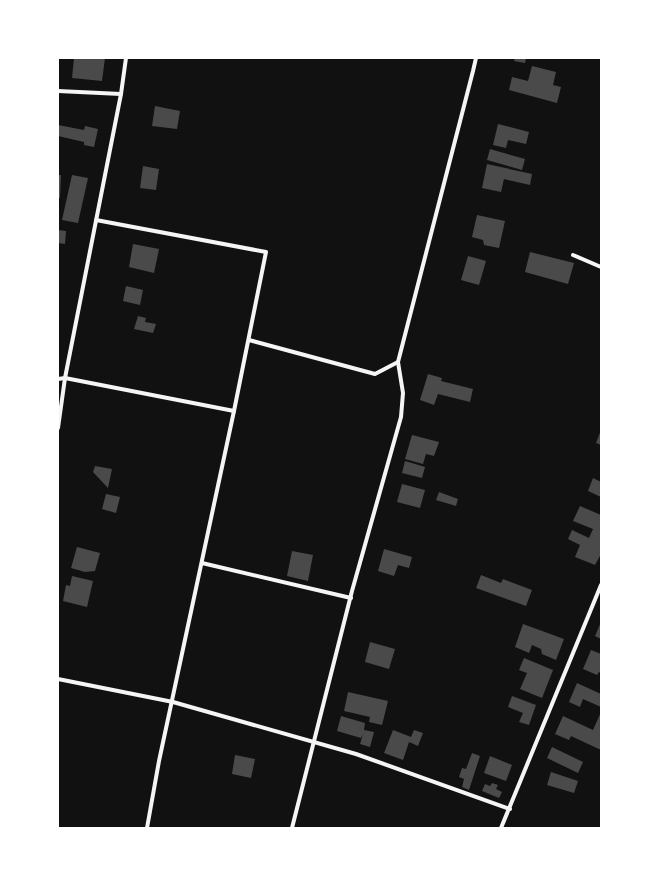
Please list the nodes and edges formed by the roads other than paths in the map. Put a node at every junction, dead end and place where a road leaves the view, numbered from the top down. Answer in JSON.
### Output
{"nodes":[{"id":1,"x":126,"y":58,"type":"edge"},
{"id":2,"x":476,"y":58,"type":"edge"},
{"id":3,"x":58,"y":91,"type":"edge"},
{"id":4,"x":121,"y":94,"type":"junction"},
{"id":5,"x":96,"y":220,"type":"junction"},
{"id":6,"x":573,"y":255,"type":"dead end"},
{"id":7,"x":601,"y":267,"type":"edge"},
{"id":8,"x":249,"y":340,"type":"junction"},
{"id":9,"x":398,"y":362,"type":"junction"},
{"id":10,"x":65,"y":378,"type":"junction"},
{"id":11,"x":58,"y":379,"type":"edge"},
{"id":12,"x":234,"y":411,"type":"junction"},
{"id":13,"x":58,"y":428,"type":"edge"},
{"id":14,"x":202,"y":563,"type":"junction"},
{"id":15,"x":601,"y":585,"type":"edge"},
{"id":16,"x":351,"y":598,"type":"junction"},
{"id":17,"x":58,"y":679,"type":"edge"},
{"id":18,"x":172,"y":701,"type":"junction"},
{"id":19,"x":314,"y":742,"type":"junction"},
{"id":20,"x":510,"y":809,"type":"junction"},
{"id":21,"x":147,"y":828,"type":"edge"},
{"id":22,"x":292,"y":828,"type":"edge"},
{"id":23,"x":501,"y":828,"type":"edge"}],
"edges":[{"from":1,"to":4,"type":"street"},
{"from":2,"to":9,"type":"street"},
{"from":3,"to":4,"type":"street"},
{"from":4,"to":5,"type":"street"},
{"from":5,"to":8,"type":"street"},
{"from":5,"to":10,"type":"street"},
{"from":6,"to":7,"type":"street"},
{"from":8,"to":9,"type":"street"},
{"from":8,"to":12,"type":"street"},
{"from":9,"to":16,"type":"street"},
{"from":10,"to":11,"type":"street"},
{"from":10,"to":12,"type":"street"},
{"from":10,"to":13,"type":"street"},
{"from":12,"to":14,"type":"street"},
{"from":14,"to":16,"type":"street"},
{"from":14,"to":18,"type":"street"},
{"from":15,"to":20,"type":"street"},
{"from":16,"to":19,"type":"street"},
{"from":17,"to":18,"type":"street"},
{"from":18,"to":19,"type":"street"},
{"from":18,"to":21,"type":"street"},
{"from":19,"to":20,"type":"street"},
{"from":19,"to":22,"type":"street"},
{"from":20,"to":23,"type":"street"}]}
